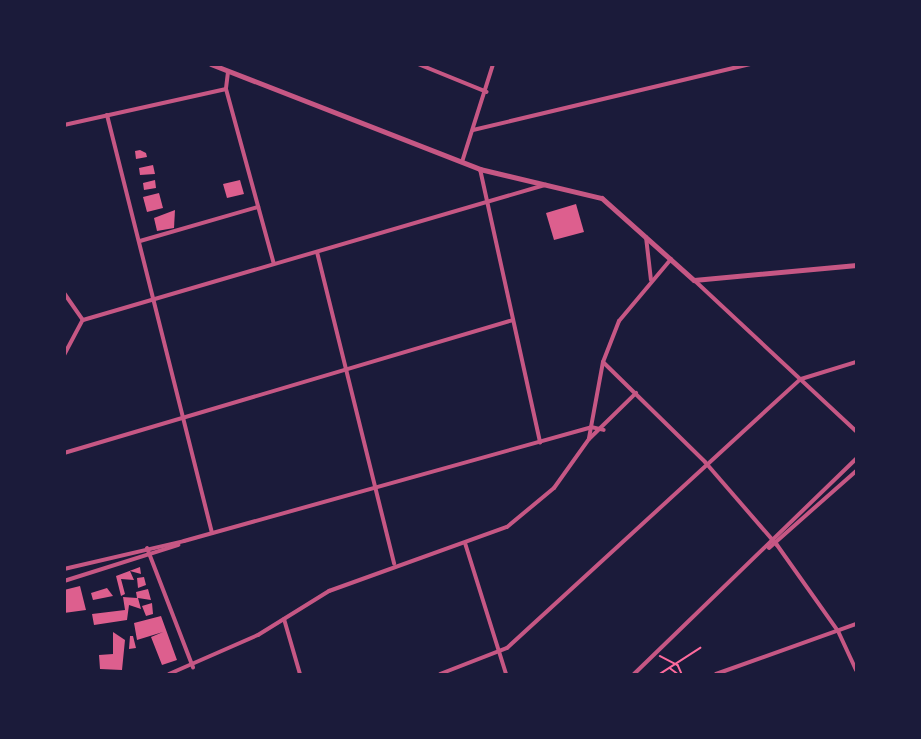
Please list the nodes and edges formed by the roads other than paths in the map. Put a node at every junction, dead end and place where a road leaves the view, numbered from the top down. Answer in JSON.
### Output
{"nodes":[{"id":1,"x":211,"y":64,"type":"edge"},
{"id":2,"x":418,"y":64,"type":"edge"},
{"id":3,"x":493,"y":64,"type":"edge"},
{"id":4,"x":750,"y":64,"type":"edge"},
{"id":5,"x":228,"y":72,"type":"junction"},
{"id":6,"x":226,"y":89,"type":"junction"},
{"id":7,"x":487,"y":92,"type":"junction"},
{"id":8,"x":107,"y":115,"type":"junction"},
{"id":9,"x":64,"y":125,"type":"edge"},
{"id":10,"x":473,"y":130,"type":"junction"},
{"id":11,"x":462,"y":162,"type":"junction"},
{"id":12,"x":480,"y":169,"type":"junction"},
{"id":13,"x":548,"y":185,"type":"junction"},
{"id":14,"x":487,"y":203,"type":"junction"},
{"id":15,"x":258,"y":207,"type":"junction"},
{"id":16,"x":645,"y":234,"type":"junction"},
{"id":17,"x":140,"y":241,"type":"junction"},
{"id":18,"x":317,"y":252,"type":"junction"},
{"id":19,"x":672,"y":259,"type":"junction"},
{"id":20,"x":274,"y":264,"type":"junction"},
{"id":21,"x":856,"y":265,"type":"edge"},
{"id":22,"x":694,"y":280,"type":"junction"},
{"id":23,"x":651,"y":281,"type":"junction"},
{"id":24,"x":64,"y":293,"type":"edge"},
{"id":25,"x":155,"y":299,"type":"junction"},
{"id":26,"x":83,"y":320,"type":"junction"},
{"id":27,"x":513,"y":320,"type":"junction"},
{"id":28,"x":64,"y":355,"type":"edge"},
{"id":29,"x":603,"y":362,"type":"junction"},
{"id":30,"x":856,"y":362,"type":"edge"},
{"id":31,"x":345,"y":370,"type":"junction"},
{"id":32,"x":801,"y":379,"type":"junction"},
{"id":33,"x":636,"y":393,"type":"junction"},
{"id":34,"x":185,"y":418,"type":"junction"},
{"id":35,"x":591,"y":427,"type":"junction"},
{"id":36,"x":604,"y":430,"type":"junction"},
{"id":37,"x":856,"y":430,"type":"edge"},
{"id":38,"x":589,"y":439,"type":"junction"},
{"id":39,"x":540,"y":442,"type":"junction"},
{"id":40,"x":64,"y":453,"type":"edge"},
{"id":41,"x":856,"y":459,"type":"edge"},
{"id":42,"x":705,"y":462,"type":"junction"},
{"id":43,"x":856,"y":471,"type":"edge"},
{"id":44,"x":371,"y":486,"type":"junction"},
{"id":45,"x":212,"y":533,"type":"junction"},
{"id":46,"x":772,"y":539,"type":"junction"},
{"id":47,"x":184,"y":541,"type":"junction"},
{"id":48,"x":465,"y":543,"type":"junction"},
{"id":49,"x":777,"y":545,"type":"junction"},
{"id":50,"x":147,"y":547,"type":"junction"},
{"id":51,"x":768,"y":548,"type":"junction"},
{"id":52,"x":150,"y":555,"type":"junction"},
{"id":53,"x":394,"y":564,"type":"junction"},
{"id":54,"x":64,"y":569,"type":"edge"},
{"id":55,"x":64,"y":581,"type":"edge"},
{"id":56,"x":284,"y":619,"type":"junction"},
{"id":57,"x":856,"y":624,"type":"edge"},
{"id":58,"x":838,"y":631,"type":"junction"},
{"id":59,"x":499,"y":652,"type":"junction"},
{"id":60,"x":193,"y":667,"type":"junction"},
{"id":61,"x":856,"y":670,"type":"edge"},
{"id":62,"x":727,"y":673,"type":"edge"},
{"id":63,"x":169,"y":675,"type":"edge"},
{"id":64,"x":300,"y":675,"type":"edge"},
{"id":65,"x":440,"y":675,"type":"edge"},
{"id":66,"x":506,"y":675,"type":"edge"},
{"id":67,"x":634,"y":675,"type":"edge"},
{"id":68,"x":716,"y":675,"type":"edge"}],
"edges":[{"from":1,"to":5,"type":"street"},
{"from":2,"to":7,"type":"street"},
{"from":3,"to":7,"type":"street"},
{"from":4,"to":10,"type":"street"},
{"from":5,"to":6,"type":"street"},
{"from":5,"to":11,"type":"street"},
{"from":6,"to":8,"type":"street"},
{"from":6,"to":15,"type":"street"},
{"from":7,"to":10,"type":"street"},
{"from":8,"to":9,"type":"street"},
{"from":8,"to":17,"type":"street"},
{"from":10,"to":11,"type":"street"},
{"from":11,"to":12,"type":"street"},
{"from":12,"to":13,"type":"street"},
{"from":12,"to":14,"type":"street"},
{"from":13,"to":14,"type":"street"},
{"from":13,"to":16,"type":"street"},
{"from":14,"to":18,"type":"street"},
{"from":14,"to":27,"type":"street"},
{"from":15,"to":17,"type":"street"},
{"from":15,"to":20,"type":"street"},
{"from":16,"to":19,"type":"street"},
{"from":16,"to":23,"type":"street"},
{"from":17,"to":25,"type":"street"},
{"from":18,"to":20,"type":"street"},
{"from":18,"to":31,"type":"street"},
{"from":19,"to":22,"type":"street"},
{"from":19,"to":23,"type":"street"},
{"from":20,"to":25,"type":"street"},
{"from":21,"to":22,"type":"street"},
{"from":22,"to":32,"type":"street"},
{"from":23,"to":29,"type":"street"},
{"from":24,"to":26,"type":"street"},
{"from":25,"to":26,"type":"street"},
{"from":25,"to":34,"type":"street"},
{"from":26,"to":28,"type":"street"},
{"from":27,"to":31,"type":"street"},
{"from":27,"to":39,"type":"street"},
{"from":29,"to":33,"type":"street"},
{"from":29,"to":35,"type":"street"},
{"from":30,"to":32,"type":"street"},
{"from":31,"to":34,"type":"street"},
{"from":31,"to":44,"type":"street"},
{"from":32,"to":37,"type":"street"},
{"from":32,"to":42,"type":"street"},
{"from":33,"to":36,"type":"street"},
{"from":33,"to":42,"type":"street"},
{"from":34,"to":40,"type":"street"},
{"from":34,"to":45,"type":"street"},
{"from":35,"to":36,"type":"street"},
{"from":35,"to":38,"type":"street"},
{"from":35,"to":39,"type":"street"},
{"from":36,"to":38,"type":"street"},
{"from":38,"to":48,"type":"street"},
{"from":39,"to":44,"type":"street"},
{"from":41,"to":46,"type":"street"},
{"from":42,"to":46,"type":"street"},
{"from":42,"to":59,"type":"street"},
{"from":43,"to":49,"type":"street"},
{"from":44,"to":45,"type":"street"},
{"from":44,"to":53,"type":"street"},
{"from":45,"to":47,"type":"street"},
{"from":46,"to":49,"type":"street"},
{"from":46,"to":51,"type":"street"},
{"from":47,"to":50,"type":"street"},
{"from":47,"to":52,"type":"street"},
{"from":48,"to":53,"type":"street"},
{"from":48,"to":59,"type":"street"},
{"from":49,"to":51,"type":"street"},
{"from":49,"to":58,"type":"street"},
{"from":50,"to":52,"type":"street"},
{"from":50,"to":54,"type":"street"},
{"from":51,"to":67,"type":"street"},
{"from":52,"to":55,"type":"street"},
{"from":52,"to":60,"type":"street"},
{"from":53,"to":56,"type":"street"},
{"from":56,"to":60,"type":"street"},
{"from":56,"to":64,"type":"street"},
{"from":57,"to":58,"type":"street"},
{"from":58,"to":61,"type":"street"},
{"from":58,"to":62,"type":"street"},
{"from":59,"to":65,"type":"street"},
{"from":59,"to":66,"type":"street"},
{"from":60,"to":63,"type":"street"},
{"from":62,"to":68,"type":"street"}]}
